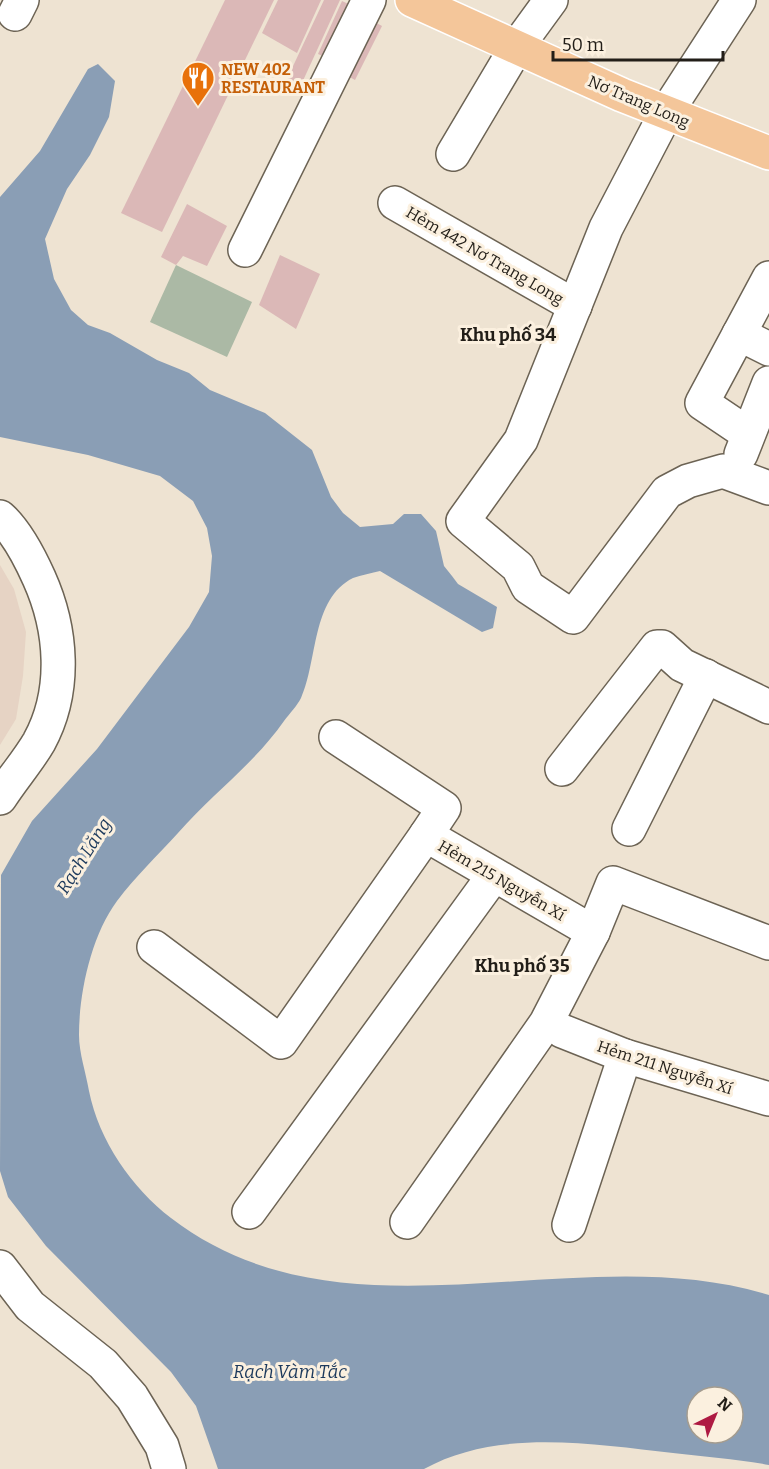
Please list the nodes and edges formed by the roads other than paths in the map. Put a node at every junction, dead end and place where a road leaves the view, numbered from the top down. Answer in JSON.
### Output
{"nodes":[{"id":1,"x":369,"y":0,"type":"edge"},
{"id":2,"x":412,"y":0,"type":"edge"},
{"id":3,"x":551,"y":0,"type":"edge"},
{"id":4,"x":739,"y":0,"type":"edge"},
{"id":5,"x":516,"y":48,"type":"junction"},
{"id":6,"x":666,"y":113,"type":"junction"},
{"id":7,"x":769,"y":153,"type":"edge"},
{"id":8,"x":453,"y":154,"type":"dead end"},
{"id":9,"x":395,"y":203,"type":"dead end"},
{"id":10,"x":245,"y":250,"type":"dead end"},
{"id":11,"x":769,"y":278,"type":"edge"},
{"id":12,"x":575,"y":306,"type":"junction"},
{"id":13,"x":739,"y":334,"type":"junction"},
{"id":14,"x":769,"y":349,"type":"edge"},
{"id":15,"x":769,"y":383,"type":"edge"},
{"id":16,"x":748,"y":434,"type":"junction"},
{"id":17,"x":733,"y":475,"type":"junction"},
{"id":18,"x":769,"y":488,"type":"edge"},
{"id":19,"x":0,"y":517,"type":"edge"},
{"id":20,"x":694,"y":670,"type":"junction"},
{"id":21,"x":769,"y":707,"type":"edge"},
{"id":22,"x":336,"y":737,"type":"dead end"},
{"id":23,"x":562,"y":769,"type":"dead end"},
{"id":24,"x":0,"y":798,"type":"edge"},
{"id":25,"x":629,"y":829,"type":"dead end"},
{"id":26,"x":426,"y":835,"type":"junction"},
{"id":27,"x":494,"y":875,"type":"junction"},
{"id":28,"x":592,"y":932,"type":"junction"},
{"id":29,"x":769,"y":943,"type":"edge"},
{"id":30,"x":154,"y":947,"type":"dead end"},
{"id":31,"x":562,"y":1031,"type":"dead end"},
{"id":32,"x":625,"y":1056,"type":"junction"},
{"id":33,"x":769,"y":1099,"type":"edge"},
{"id":34,"x":249,"y":1212,"type":"dead end"},
{"id":35,"x":408,"y":1222,"type":"dead end"},
{"id":36,"x":569,"y":1225,"type":"dead end"},
{"id":37,"x":0,"y":1267,"type":"edge"},
{"id":38,"x":169,"y":1469,"type":"edge"}],
"edges":[{"from":1,"to":10,"type":"street"},
{"from":2,"to":5,"type":"main road","name":"Nơ Trang Long"},
{"from":3,"to":5,"type":"street"},
{"from":4,"to":6,"type":"street","name":"Hẻm 442 Nơ Trang Long"},
{"from":5,"to":6,"type":"main road","name":"Nơ Trang Long"},
{"from":5,"to":8,"type":"street"},
{"from":6,"to":7,"type":"main road","name":"Nơ Trang Long"},
{"from":6,"to":12,"type":"street","name":"Hẻm 442 Nơ Trang Long"},
{"from":9,"to":12,"type":"street","name":"Hẻm 442 Nơ Trang Long"},
{"from":11,"to":13,"type":"street"},
{"from":12,"to":17,"type":"street","name":"Hẻm 442 Nơ Trang Long"},
{"from":13,"to":14,"type":"street"},
{"from":13,"to":16,"type":"street"},
{"from":15,"to":16,"type":"street"},
{"from":16,"to":17,"type":"street"},
{"from":17,"to":18,"type":"street"},
{"from":19,"to":24,"type":"street"},
{"from":20,"to":21,"type":"street"},
{"from":20,"to":23,"type":"street"},
{"from":20,"to":25,"type":"street"},
{"from":22,"to":26,"type":"street","name":"Hẻm 215 Nguyễn Xí"},
{"from":26,"to":27,"type":"street","name":"Hẻm 215 Nguyễn Xí"},
{"from":26,"to":30,"type":"street"},
{"from":27,"to":28,"type":"street","name":"Hẻm 215 Nguyễn Xí"},
{"from":27,"to":34,"type":"street"},
{"from":28,"to":29,"type":"street"},
{"from":28,"to":35,"type":"street"},
{"from":31,"to":32,"type":"street","name":"Hẻm 211 Nguyễn Xí"},
{"from":32,"to":33,"type":"street","name":"Hẻm 211 Nguyễn Xí"},
{"from":32,"to":36,"type":"street"},
{"from":37,"to":38,"type":"street"}]}
